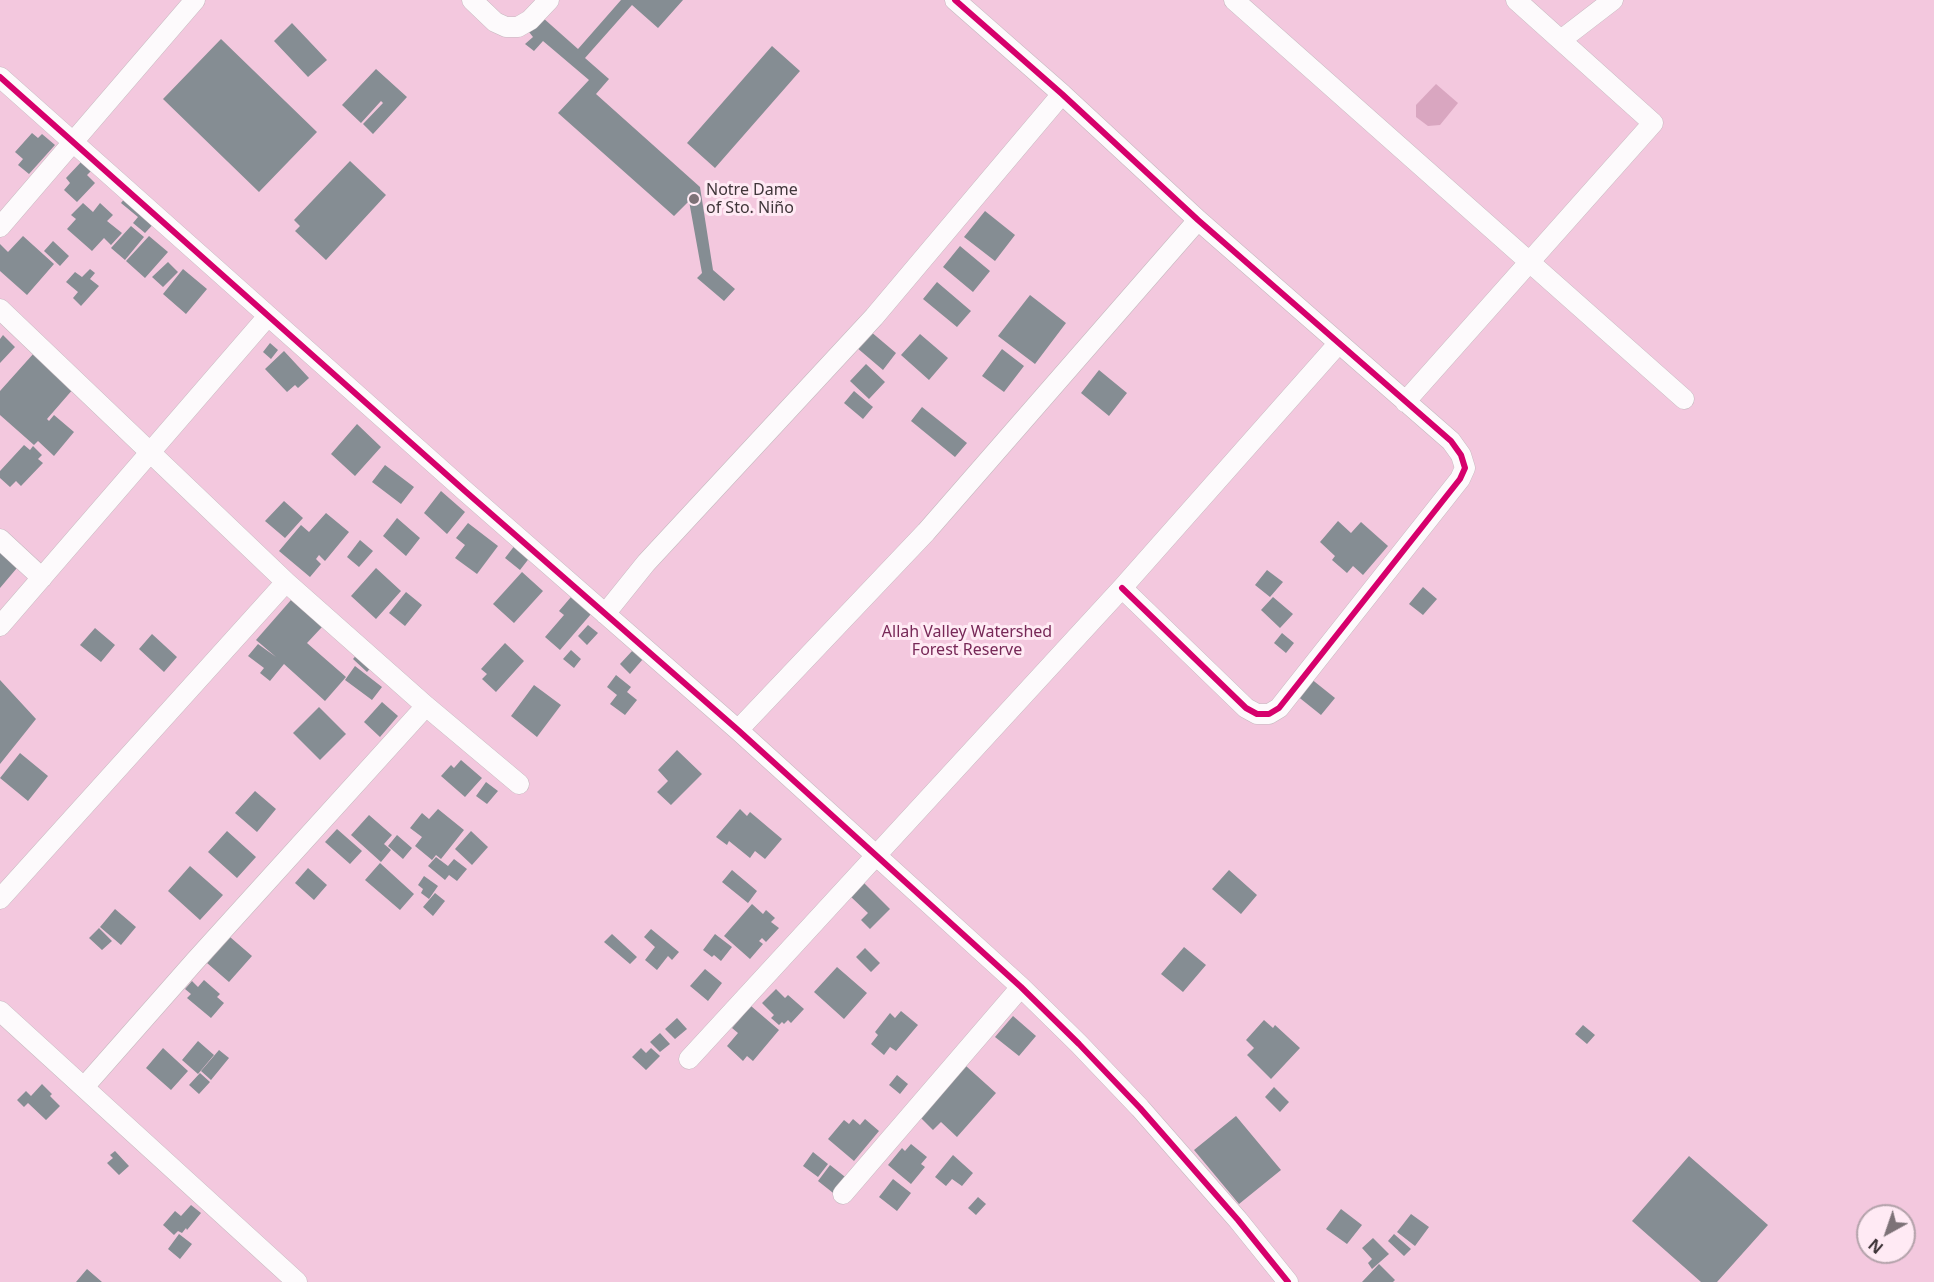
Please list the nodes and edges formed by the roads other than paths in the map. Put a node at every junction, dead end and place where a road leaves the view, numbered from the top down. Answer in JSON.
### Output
{"nodes":[{"id":1,"x":195,"y":0,"type":"edge"},
{"id":2,"x":472,"y":0,"type":"edge"},
{"id":3,"x":549,"y":0,"type":"edge"},
{"id":4,"x":955,"y":0,"type":"edge"},
{"id":5,"x":1234,"y":0,"type":"edge"},
{"id":6,"x":1516,"y":0,"type":"edge"},
{"id":7,"x":1613,"y":0,"type":"edge"},
{"id":8,"x":1561,"y":40,"type":"junction"},
{"id":9,"x":0,"y":77,"type":"edge"},
{"id":10,"x":1062,"y":94,"type":"junction"},
{"id":11,"x":73,"y":141,"type":"junction"},
{"id":12,"x":1197,"y":219,"type":"junction"},
{"id":13,"x":0,"y":227,"type":"edge"},
{"id":14,"x":1529,"y":263,"type":"junction"},
{"id":15,"x":0,"y":309,"type":"edge"},
{"id":16,"x":268,"y":316,"type":"junction"},
{"id":17,"x":1338,"y":344,"type":"junction"},
{"id":18,"x":1684,"y":399,"type":"dead end"},
{"id":19,"x":1405,"y":402,"type":"junction"},
{"id":20,"x":152,"y":453,"type":"junction"},
{"id":21,"x":0,"y":539,"type":"edge"},
{"id":22,"x":42,"y":578,"type":"junction"},
{"id":23,"x":286,"y":582,"type":"junction"},
{"id":24,"x":1122,"y":588,"type":"junction"},
{"id":25,"x":605,"y":614,"type":"junction"},
{"id":26,"x":0,"y":626,"type":"edge"},
{"id":27,"x":426,"y":706,"type":"junction"},
{"id":28,"x":738,"y":730,"type":"junction"},
{"id":29,"x":519,"y":784,"type":"dead end"},
{"id":30,"x":876,"y":855,"type":"junction"},
{"id":31,"x":0,"y":899,"type":"edge"},
{"id":32,"x":1021,"y":987,"type":"junction"},
{"id":33,"x":0,"y":1011,"type":"edge"},
{"id":34,"x":689,"y":1059,"type":"dead end"},
{"id":35,"x":84,"y":1087,"type":"junction"},
{"id":36,"x":843,"y":1194,"type":"dead end"},
{"id":37,"x":297,"y":1282,"type":"edge"},
{"id":38,"x":1288,"y":1282,"type":"edge"}],
"edges":[{"from":1,"to":11,"type":"street"},
{"from":2,"to":3,"type":"street"},
{"from":4,"to":10,"type":"street"},
{"from":5,"to":14,"type":"street"},
{"from":6,"to":8,"type":"street"},
{"from":7,"to":8,"type":"street"},
{"from":8,"to":14,"type":"street"},
{"from":9,"to":11,"type":"street"},
{"from":10,"to":12,"type":"street"},
{"from":10,"to":25,"type":"street"},
{"from":11,"to":13,"type":"street"},
{"from":11,"to":16,"type":"street"},
{"from":12,"to":17,"type":"street"},
{"from":12,"to":28,"type":"street"},
{"from":14,"to":18,"type":"street"},
{"from":14,"to":19,"type":"street"},
{"from":15,"to":20,"type":"street"},
{"from":16,"to":20,"type":"street"},
{"from":16,"to":25,"type":"street"},
{"from":17,"to":19,"type":"street"},
{"from":17,"to":24,"type":"street"},
{"from":19,"to":24,"type":"street"},
{"from":20,"to":22,"type":"street"},
{"from":20,"to":23,"type":"street"},
{"from":21,"to":22,"type":"street"},
{"from":22,"to":26,"type":"street"},
{"from":23,"to":27,"type":"street"},
{"from":23,"to":31,"type":"street"},
{"from":24,"to":30,"type":"street"},
{"from":25,"to":28,"type":"street"},
{"from":27,"to":29,"type":"street"},
{"from":27,"to":35,"type":"street"},
{"from":28,"to":30,"type":"street"},
{"from":30,"to":32,"type":"street"},
{"from":30,"to":34,"type":"street"},
{"from":32,"to":36,"type":"street"},
{"from":32,"to":38,"type":"street"},
{"from":33,"to":35,"type":"street"},
{"from":35,"to":37,"type":"street"}]}
